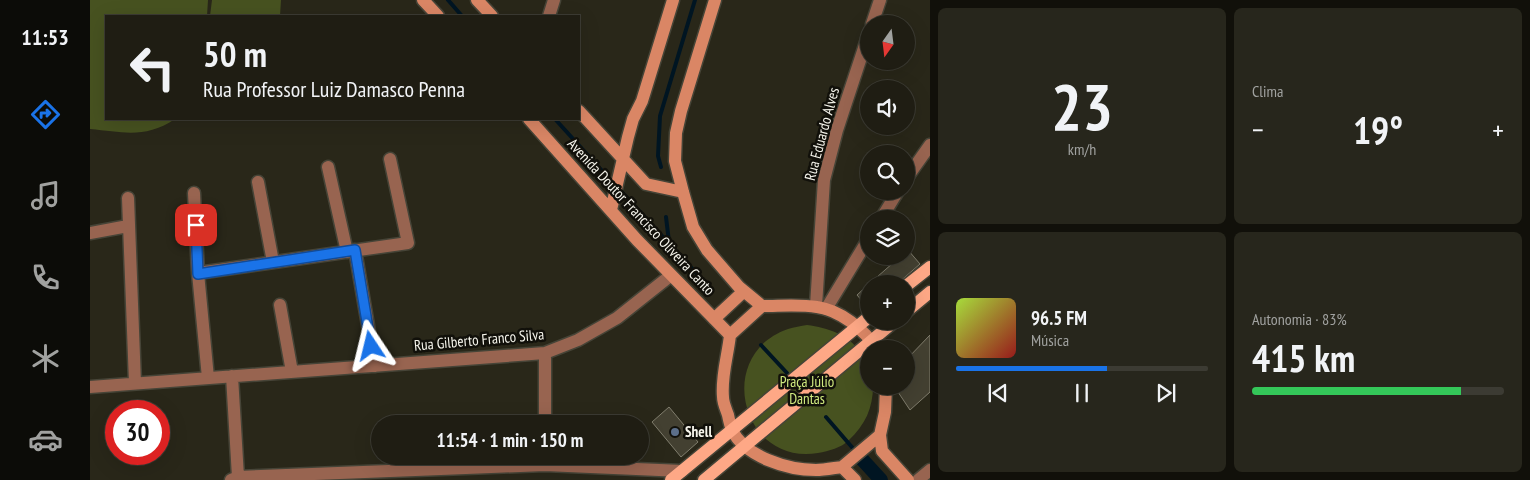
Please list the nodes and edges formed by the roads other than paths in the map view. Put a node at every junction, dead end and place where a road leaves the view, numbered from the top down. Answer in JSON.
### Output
{"nodes":[{"id":1,"x":423,"y":0,"type":"edge"},
{"id":2,"x":477,"y":0,"type":"edge"},
{"id":3,"x":554,"y":0,"type":"edge"},
{"id":4,"x":673,"y":0,"type":"edge"},
{"id":5,"x":716,"y":0,"type":"edge"},
{"id":6,"x":880,"y":0,"type":"edge"},
{"id":7,"x":437,"y":15,"type":"edge"},
{"id":8,"x":491,"y":15,"type":"edge"},
{"id":9,"x":550,"y":15,"type":"edge"},
{"id":10,"x":875,"y":15,"type":"edge"},
{"id":11,"x":860,"y":60,"type":"edge"},
{"id":12,"x":580,"y":112,"type":"edge"},
{"id":13,"x":530,"y":120,"type":"edge"},
{"id":14,"x":930,"y":145,"type":"edge"},
{"id":15,"x":622,"y":158,"type":"junction"},
{"id":16,"x":390,"y":159,"type":"dead end"},
{"id":17,"x":915,"y":166,"type":"edge"},
{"id":18,"x":328,"y":167,"type":"dead end"},
{"id":19,"x":258,"y":182,"type":"dead end"},
{"id":20,"x":682,"y":192,"type":"junction"},
{"id":21,"x":194,"y":193,"type":"dead end"},
{"id":22,"x":128,"y":198,"type":"dead end"},
{"id":23,"x":611,"y":207,"type":"junction"},
{"id":24,"x":128,"y":226,"type":"junction"},
{"id":25,"x":90,"y":233,"type":"edge"},
{"id":26,"x":351,"y":251,"type":"junction"},
{"id":27,"x":860,"y":251,"type":"edge"},
{"id":28,"x":273,"y":262,"type":"junction"},
{"id":29,"x":930,"y":267,"type":"edge"},
{"id":30,"x":198,"y":274,"type":"junction"},
{"id":31,"x":670,"y":276,"type":"junction"},
{"id":32,"x":915,"y":279,"type":"edge"},
{"id":33,"x":744,"y":291,"type":"junction"},
{"id":34,"x":929,"y":296,"type":"edge"},
{"id":35,"x":280,"y":304,"type":"dead end"},
{"id":36,"x":762,"y":306,"type":"junction"},
{"id":37,"x":915,"y":306,"type":"edge"},
{"id":38,"x":821,"y":308,"type":"junction"},
{"id":39,"x":714,"y":319,"type":"junction"},
{"id":40,"x":858,"y":326,"type":"junction"},
{"id":41,"x":888,"y":330,"type":"edge"},
{"id":42,"x":730,"y":335,"type":"junction"},
{"id":43,"x":870,"y":340,"type":"edge"},
{"id":44,"x":879,"y":340,"type":"edge"},
{"id":45,"x":544,"y":353,"type":"junction"},
{"id":46,"x":860,"y":356,"type":"edge"},
{"id":47,"x":375,"y":366,"type":"junction"},
{"id":48,"x":292,"y":372,"type":"junction"},
{"id":49,"x":232,"y":376,"type":"junction"},
{"id":50,"x":208,"y":378,"type":"junction"},
{"id":51,"x":135,"y":383,"type":"junction"},
{"id":52,"x":90,"y":387,"type":"edge"},
{"id":53,"x":886,"y":395,"type":"edge"},
{"id":54,"x":545,"y":415,"type":"edge"},
{"id":55,"x":732,"y":431,"type":"junction"},
{"id":56,"x":880,"y":434,"type":"junction"},
{"id":57,"x":746,"y":446,"type":"junction"},
{"id":58,"x":846,"y":464,"type":"junction"},
{"id":59,"x":463,"y":465,"type":"edge"},
{"id":60,"x":607,"y":465,"type":"edge"},
{"id":61,"x":930,"y":470,"type":"edge"},
{"id":62,"x":682,"y":471,"type":"junction"},
{"id":63,"x":234,"y":479,"type":"edge"},
{"id":64,"x":671,"y":480,"type":"edge"},
{"id":65,"x":704,"y":480,"type":"edge"},
{"id":66,"x":855,"y":480,"type":"edge"},
{"id":67,"x":908,"y":480,"type":"edge"},
{"id":68,"x":918,"y":480,"type":"edge"}],
"edges":[{"from":1,"to":7,"type":"street"},
{"from":2,"to":8,"type":"street"},
{"from":3,"to":9,"type":"street"},
{"from":4,"to":15,"type":"street"},
{"from":5,"to":20,"type":"street"},
{"from":6,"to":10,"type":"street"},
{"from":11,"to":38,"type":"street","name":"Rua Eduardo Alves"},
{"from":12,"to":15,"type":"street","name":"Avenida Doutor Francisco Oliveira Canto"},
{"from":13,"to":23,"type":"street","name":"Avenida Doutor Francisco Oliveira Canto"},
{"from":14,"to":17,"type":"street"},
{"from":15,"to":20,"type":"street","name":"Avenida Doutor Francisco Oliveira Canto"},
{"from":15,"to":23,"type":"street"},
{"from":16,"to":26,"type":"street"},
{"from":18,"to":26,"type":"street"},
{"from":19,"to":28,"type":"street"},
{"from":20,"to":33,"type":"street"},
{"from":21,"to":30,"type":"street"},
{"from":22,"to":24,"type":"street"},
{"from":23,"to":31,"type":"street","name":"Avenida Doutor Francisco Oliveira Canto"},
{"from":24,"to":25,"type":"street"},
{"from":24,"to":51,"type":"street"},
{"from":26,"to":28,"type":"street"},
{"from":26,"to":47,"type":"street"},
{"from":27,"to":38,"type":"street"},
{"from":28,"to":30,"type":"street"},
{"from":29,"to":32,"type":"main road"},
{"from":30,"to":50,"type":"street"},
{"from":31,"to":39,"type":"street","name":"Avenida Doutor Francisco Oliveira Canto"},
{"from":31,"to":45,"type":"street","name":"Rua Gilberto Franco Silva"},
{"from":33,"to":36,"type":"street"},
{"from":33,"to":39,"type":"street"},
{"from":34,"to":37,"type":"main road"},
{"from":35,"to":48,"type":"street"},
{"from":36,"to":38,"type":"street"},
{"from":36,"to":42,"type":"street"},
{"from":38,"to":40,"type":"street"},
{"from":39,"to":42,"type":"street","name":"Avenida Doutor Francisco Oliveira Canto"},
{"from":40,"to":43,"type":"street"},
{"from":40,"to":55,"type":"main road"},
{"from":41,"to":44,"type":"main road"},
{"from":42,"to":55,"type":"street"},
{"from":45,"to":47,"type":"street","name":"Rua Gilberto Franco Silva"},
{"from":45,"to":54,"type":"street"},
{"from":46,"to":57,"type":"main road"},
{"from":47,"to":48,"type":"street","name":"Rua Gilberto Franco Silva"},
{"from":48,"to":49,"type":"street","name":"Rua Gilberto Franco Silva"},
{"from":49,"to":50,"type":"street","name":"Rua Gilberto Franco Silva"},
{"from":49,"to":63,"type":"street"},
{"from":50,"to":51,"type":"street","name":"Rua Gilberto Franco Silva"},
{"from":51,"to":52,"type":"street","name":"Rua Gilberto Franco Silva"},
{"from":53,"to":56,"type":"street"},
{"from":55,"to":57,"type":"street"},
{"from":55,"to":62,"type":"main road"},
{"from":56,"to":58,"type":"street"},
{"from":56,"to":67,"type":"street"},
{"from":57,"to":58,"type":"street"},
{"from":57,"to":65,"type":"main road"},
{"from":58,"to":66,"type":"street"},
{"from":59,"to":63,"type":"street"},
{"from":60,"to":62,"type":"street"},
{"from":61,"to":68,"type":"street"},
{"from":62,"to":64,"type":"main road"}]}
